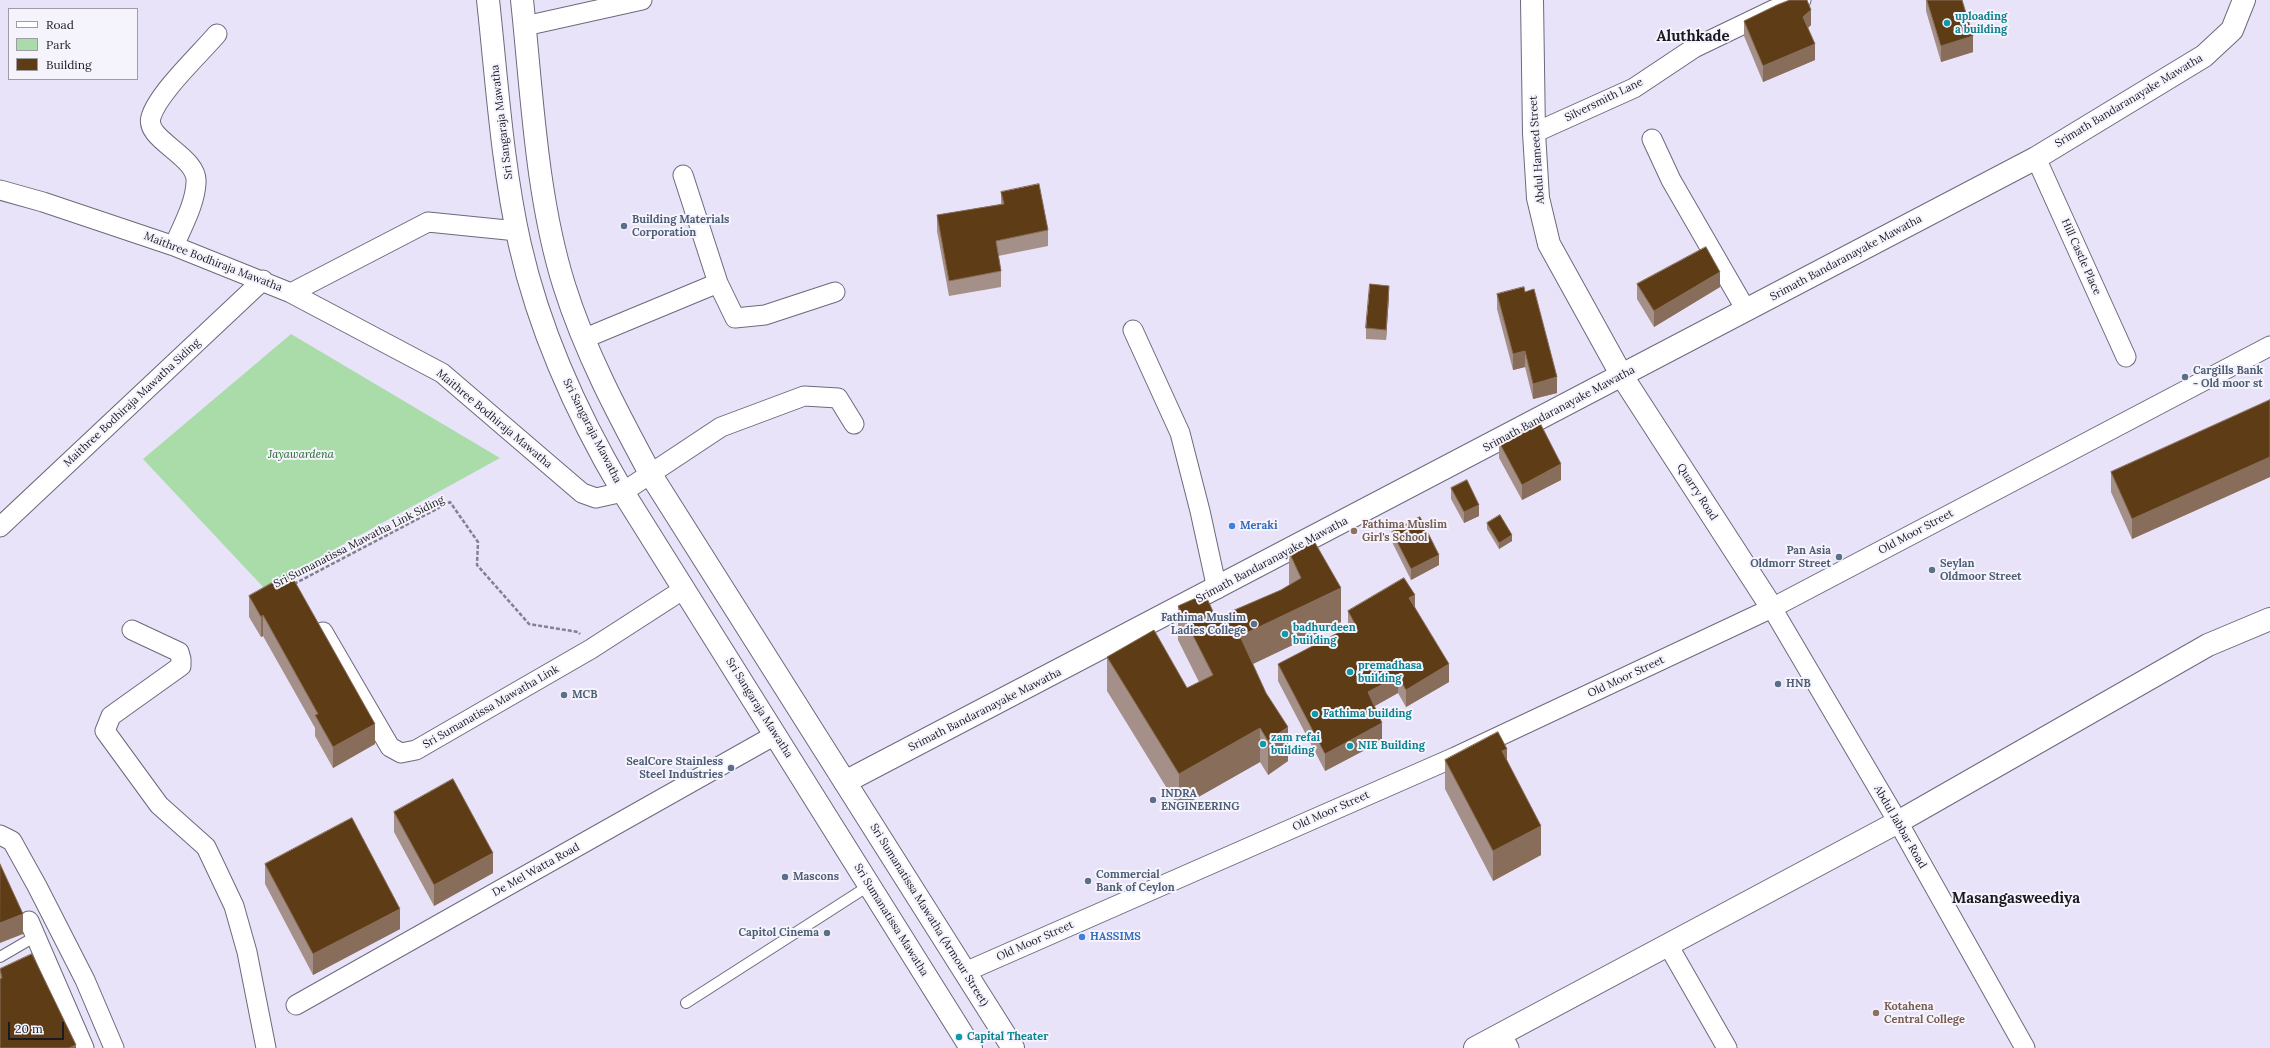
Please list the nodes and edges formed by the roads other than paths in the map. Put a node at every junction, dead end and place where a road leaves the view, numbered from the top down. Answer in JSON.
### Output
{"nodes":[{"id":1,"x":488,"y":0,"type":"edge"},
{"id":2,"x":522,"y":0,"type":"edge"},
{"id":3,"x":642,"y":0,"type":"edge"},
{"id":4,"x":1532,"y":0,"type":"edge"},
{"id":5,"x":1801,"y":0,"type":"edge"},
{"id":6,"x":2244,"y":0,"type":"edge"},
{"id":7,"x":525,"y":26,"type":"junction"},
{"id":8,"x":217,"y":34,"type":"dead end"},
{"id":9,"x":1534,"y":133,"type":"junction"},
{"id":10,"x":1652,"y":139,"type":"dead end"},
{"id":11,"x":2036,"y":158,"type":"junction"},
{"id":12,"x":683,"y":175,"type":"dead end"},
{"id":13,"x":0,"y":190,"type":"edge"},
{"id":14,"x":517,"y":231,"type":"junction"},
{"id":15,"x":174,"y":246,"type":"junction"},
{"id":16,"x":263,"y":280,"type":"junction"},
{"id":17,"x":718,"y":283,"type":"junction"},
{"id":18,"x":835,"y":292,"type":"dead end"},
{"id":19,"x":291,"y":293,"type":"junction"},
{"id":20,"x":1746,"y":310,"type":"junction"},
{"id":21,"x":1133,"y":330,"type":"dead end"},
{"id":22,"x":583,"y":339,"type":"junction"},
{"id":23,"x":2270,"y":346,"type":"edge"},
{"id":24,"x":2126,"y":357,"type":"dead end"},
{"id":25,"x":1622,"y":376,"type":"junction"},
{"id":26,"x":854,"y":424,"type":"dead end"},
{"id":27,"x":651,"y":475,"type":"junction"},
{"id":28,"x":624,"y":492,"type":"junction"},
{"id":29,"x":0,"y":527,"type":"edge"},
{"id":30,"x":684,"y":589,"type":"junction"},
{"id":31,"x":1217,"y":589,"type":"junction"},
{"id":32,"x":1772,"y":608,"type":"junction"},
{"id":33,"x":314,"y":616,"type":"edge"},
{"id":34,"x":2270,"y":619,"type":"edge"},
{"id":35,"x":132,"y":630,"type":"dead end"},
{"id":36,"x":775,"y":734,"type":"junction"},
{"id":37,"x":845,"y":782,"type":"junction"},
{"id":38,"x":811,"y":792,"type":"joint"},
{"id":39,"x":1898,"y":822,"type":"junction"},
{"id":40,"x":0,"y":835,"type":"edge"},
{"id":41,"x":870,"y":885,"type":"junction"},
{"id":42,"x":33,"y":928,"type":"joint"},
{"id":43,"x":1668,"y":945,"type":"junction"},
{"id":44,"x":0,"y":957,"type":"edge"},
{"id":45,"x":965,"y":972,"type":"junction"},
{"id":46,"x":686,"y":1003,"type":"dead end"},
{"id":47,"x":296,"y":1005,"type":"dead end"},
{"id":48,"x":1505,"y":1041,"type":"edge"},
{"id":49,"x":84,"y":1048,"type":"edge"},
{"id":50,"x":114,"y":1048,"type":"edge"},
{"id":51,"x":266,"y":1048,"type":"edge"},
{"id":52,"x":972,"y":1048,"type":"edge"},
{"id":53,"x":1013,"y":1048,"type":"edge"},
{"id":54,"x":1474,"y":1048,"type":"edge"},
{"id":55,"x":1727,"y":1048,"type":"edge"},
{"id":56,"x":2025,"y":1048,"type":"edge"}],
"edges":[{"from":1,"to":14,"type":"main road","name":"Sri Sangaraja Mawatha"},
{"from":2,"to":7,"type":"main road"},
{"from":3,"to":7,"type":"street"},
{"from":4,"to":9,"type":"main road","name":"Abdul Hameed Street"},
{"from":5,"to":9,"type":"street","name":"Silversmith Lane"},
{"from":6,"to":11,"type":"main road","name":"Srimath Bandaranayake Mawatha"},
{"from":7,"to":22,"type":"main road"},
{"from":8,"to":15,"type":"street"},
{"from":9,"to":25,"type":"main road","name":"Abdul Hameed Street"},
{"from":10,"to":20,"type":"street"},
{"from":11,"to":20,"type":"main road","name":"Srimath Bandaranayake Mawatha"},
{"from":11,"to":24,"type":"street","name":"Hill Castle Place"},
{"from":12,"to":17,"type":"street"},
{"from":13,"to":15,"type":"street","name":"Maithree Bodhiraja Mawatha"},
{"from":14,"to":19,"type":"street"},
{"from":14,"to":28,"type":"main road","name":"Sri Sangaraja Mawatha"},
{"from":15,"to":16,"type":"street","name":"Maithree Bodhiraja Mawatha"},
{"from":16,"to":19,"type":"street","name":"Maithree Bodhiraja Mawatha"},
{"from":16,"to":29,"type":"street","name":"Maithree Bodhiraja Mawatha Siding"},
{"from":17,"to":18,"type":"street"},
{"from":17,"to":22,"type":"street"},
{"from":19,"to":28,"type":"street","name":"Maithree Bodhiraja Mawatha"},
{"from":20,"to":25,"type":"main road","name":"Srimath Bandaranayake Mawatha"},
{"from":21,"to":31,"type":"street"},
{"from":22,"to":27,"type":"main road"},
{"from":23,"to":32,"type":"street","name":"Old Moor Street"},
{"from":25,"to":31,"type":"main road","name":"Srimath Bandaranayake Mawatha"},
{"from":25,"to":32,"type":"main road","name":"Quarry Road"},
{"from":26,"to":27,"type":"street","name":"Maithree Bodhiraja Mawatha"},
{"from":27,"to":28,"type":"street","name":"Maithree Bodhiraja Mawatha"},
{"from":27,"to":37,"type":"main road"},
{"from":28,"to":30,"type":"main road","name":"Sri Sangaraja Mawatha"},
{"from":30,"to":33,"type":"street","name":"Sri Sumanatissa Mawatha Link"},
{"from":30,"to":36,"type":"main road","name":"Sri Sangaraja Mawatha"},
{"from":31,"to":37,"type":"main road","name":"Srimath Bandaranayake Mawatha"},
{"from":32,"to":39,"type":"street","name":"Abdul Jabbar Road"},
{"from":32,"to":45,"type":"street","name":"Old Moor Street"},
{"from":34,"to":39,"type":"main road"},
{"from":35,"to":51,"type":"street"},
{"from":36,"to":38,"type":"main road","name":"Sri Sangaraja Mawatha"},
{"from":36,"to":47,"type":"street","name":"De Mel Watta Road"},
{"from":37,"to":45,"type":"main road","name":"Sri Sumanatissa Mawatha (Armour Street)"},
{"from":38,"to":41,"type":"main road","name":"Sri Sumanatissa Mawatha"},
{"from":39,"to":43,"type":"main road"},
{"from":39,"to":56,"type":"street","name":"Abdul Jabbar Road"},
{"from":40,"to":50,"type":"street"},
{"from":41,"to":46,"type":"lane"},
{"from":41,"to":52,"type":"main road","name":"Sri Sumanatissa Mawatha"},
{"from":42,"to":44,"type":"lane"},
{"from":42,"to":49,"type":"street"},
{"from":43,"to":48,"type":"main road"},
{"from":43,"to":55,"type":"street"},
{"from":45,"to":53,"type":"main road","name":"Sri Sumanatissa Mawatha (Armour Street)"},
{"from":48,"to":54,"type":"main road"}]}
